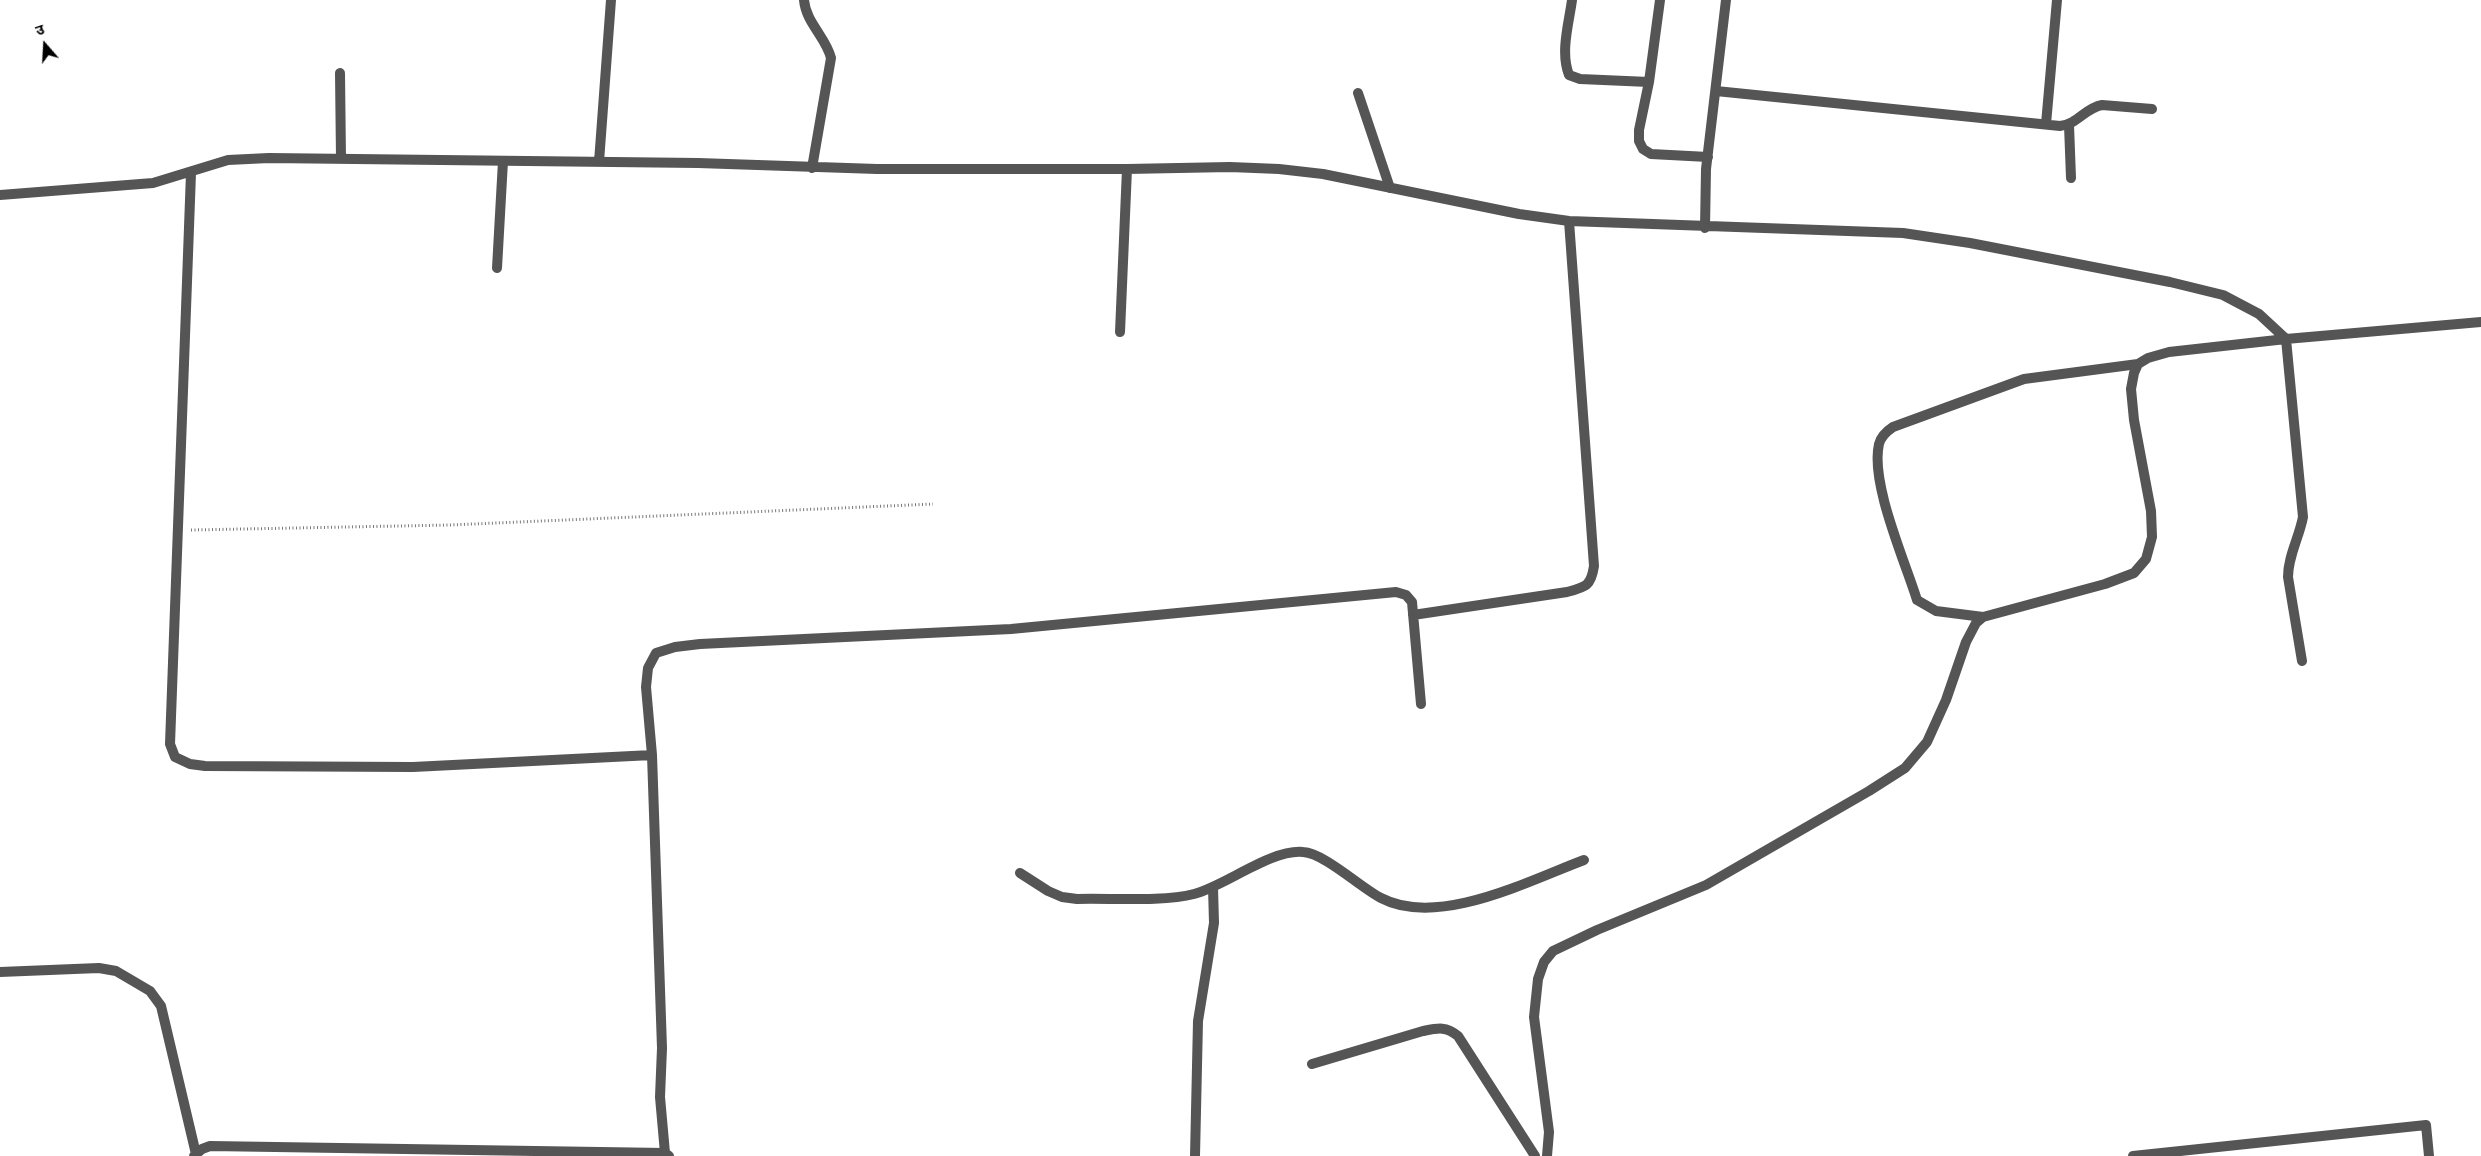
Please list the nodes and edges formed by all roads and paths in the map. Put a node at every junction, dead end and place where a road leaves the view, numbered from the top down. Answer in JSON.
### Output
{"nodes":[{"id":1,"x":611,"y":0,"type":"edge"},
{"id":2,"x":804,"y":0,"type":"edge"},
{"id":3,"x":1572,"y":0,"type":"edge"},
{"id":4,"x":1660,"y":0,"type":"edge"},
{"id":5,"x":1726,"y":0,"type":"edge"},
{"id":6,"x":2057,"y":0,"type":"edge"},
{"id":7,"x":340,"y":73,"type":"dead end"},
{"id":8,"x":1649,"y":82,"type":"junction"},
{"id":9,"x":1716,"y":90,"type":"junction"},
{"id":10,"x":1358,"y":93,"type":"dead end"},
{"id":11,"x":2152,"y":109,"type":"dead end"},
{"id":12,"x":2046,"y":124,"type":"junction"},
{"id":13,"x":2068,"y":125,"type":"junction"},
{"id":14,"x":1708,"y":157,"type":"junction"},
{"id":15,"x":341,"y":159,"type":"junction"},
{"id":16,"x":503,"y":160,"type":"junction"},
{"id":17,"x":599,"y":162,"type":"junction"},
{"id":18,"x":812,"y":168,"type":"junction"},
{"id":19,"x":1127,"y":169,"type":"junction"},
{"id":20,"x":191,"y":173,"type":"junction"},
{"id":21,"x":2071,"y":178,"type":"dead end"},
{"id":22,"x":1390,"y":188,"type":"junction"},
{"id":23,"x":0,"y":195,"type":"edge"},
{"id":24,"x":1569,"y":221,"type":"junction"},
{"id":25,"x":1705,"y":228,"type":"junction"},
{"id":26,"x":497,"y":268,"type":"dead end"},
{"id":27,"x":2481,"y":322,"type":"edge"},
{"id":28,"x":1120,"y":332,"type":"dead end"},
{"id":29,"x":2286,"y":339,"type":"junction"},
{"id":30,"x":2138,"y":364,"type":"junction"},
{"id":31,"x":933,"y":504,"type":"dead end"},
{"id":32,"x":178,"y":530,"type":"junction"},
{"id":33,"x":1413,"y":615,"type":"junction"},
{"id":34,"x":1983,"y":617,"type":"junction"},
{"id":35,"x":2302,"y":661,"type":"dead end"},
{"id":36,"x":1421,"y":704,"type":"dead end"},
{"id":37,"x":652,"y":756,"type":"junction"},
{"id":38,"x":1584,"y":860,"type":"dead end"},
{"id":39,"x":1020,"y":873,"type":"dead end"},
{"id":40,"x":1213,"y":887,"type":"junction"},
{"id":41,"x":0,"y":972,"type":"edge"},
{"id":42,"x":1312,"y":1064,"type":"dead end"},
{"id":43,"x":667,"y":1154,"type":"edge"},
{"id":44,"x":195,"y":1155,"type":"edge"},
{"id":45,"x":1195,"y":1156,"type":"edge"},
{"id":46,"x":1535,"y":1156,"type":"edge"},
{"id":47,"x":1547,"y":1156,"type":"edge"},
{"id":48,"x":2133,"y":1156,"type":"edge"},
{"id":49,"x":2428,"y":1156,"type":"edge"}],
"edges":[{"from":1,"to":17,"type":"street"},
{"from":2,"to":18,"type":"street"},
{"from":3,"to":8,"type":"street"},
{"from":4,"to":8,"type":"street"},
{"from":5,"to":9,"type":"street"},
{"from":6,"to":12,"type":"street"},
{"from":7,"to":15,"type":"street"},
{"from":8,"to":14,"type":"street"},
{"from":9,"to":12,"type":"street"},
{"from":9,"to":14,"type":"street"},
{"from":10,"to":22,"type":"street"},
{"from":11,"to":13,"type":"street"},
{"from":12,"to":13,"type":"street"},
{"from":13,"to":21,"type":"street"},
{"from":14,"to":25,"type":"street"},
{"from":15,"to":16,"type":"street"},
{"from":15,"to":20,"type":"street"},
{"from":16,"to":17,"type":"street"},
{"from":16,"to":26,"type":"street"},
{"from":17,"to":18,"type":"street"},
{"from":18,"to":19,"type":"street"},
{"from":19,"to":22,"type":"street"},
{"from":19,"to":28,"type":"street"},
{"from":20,"to":23,"type":"street"},
{"from":20,"to":32,"type":"street"},
{"from":22,"to":24,"type":"street"},
{"from":24,"to":25,"type":"street"},
{"from":24,"to":33,"type":"street"},
{"from":25,"to":29,"type":"street"},
{"from":27,"to":29,"type":"street"},
{"from":29,"to":30,"type":"street"},
{"from":29,"to":35,"type":"street"},
{"from":30,"to":34,"type":"street"},
{"from":30,"to":34,"type":"street"},
{"from":31,"to":32,"type":"path"},
{"from":32,"to":37,"type":"street"},
{"from":33,"to":36,"type":"street"},
{"from":33,"to":37,"type":"street"},
{"from":34,"to":47,"type":"street"},
{"from":37,"to":43,"type":"street"},
{"from":38,"to":40,"type":"street"},
{"from":39,"to":40,"type":"street"},
{"from":40,"to":45,"type":"street"},
{"from":41,"to":44,"type":"street"},
{"from":42,"to":46,"type":"street"},
{"from":43,"to":44,"type":"street"},
{"from":48,"to":49,"type":"street"}]}
